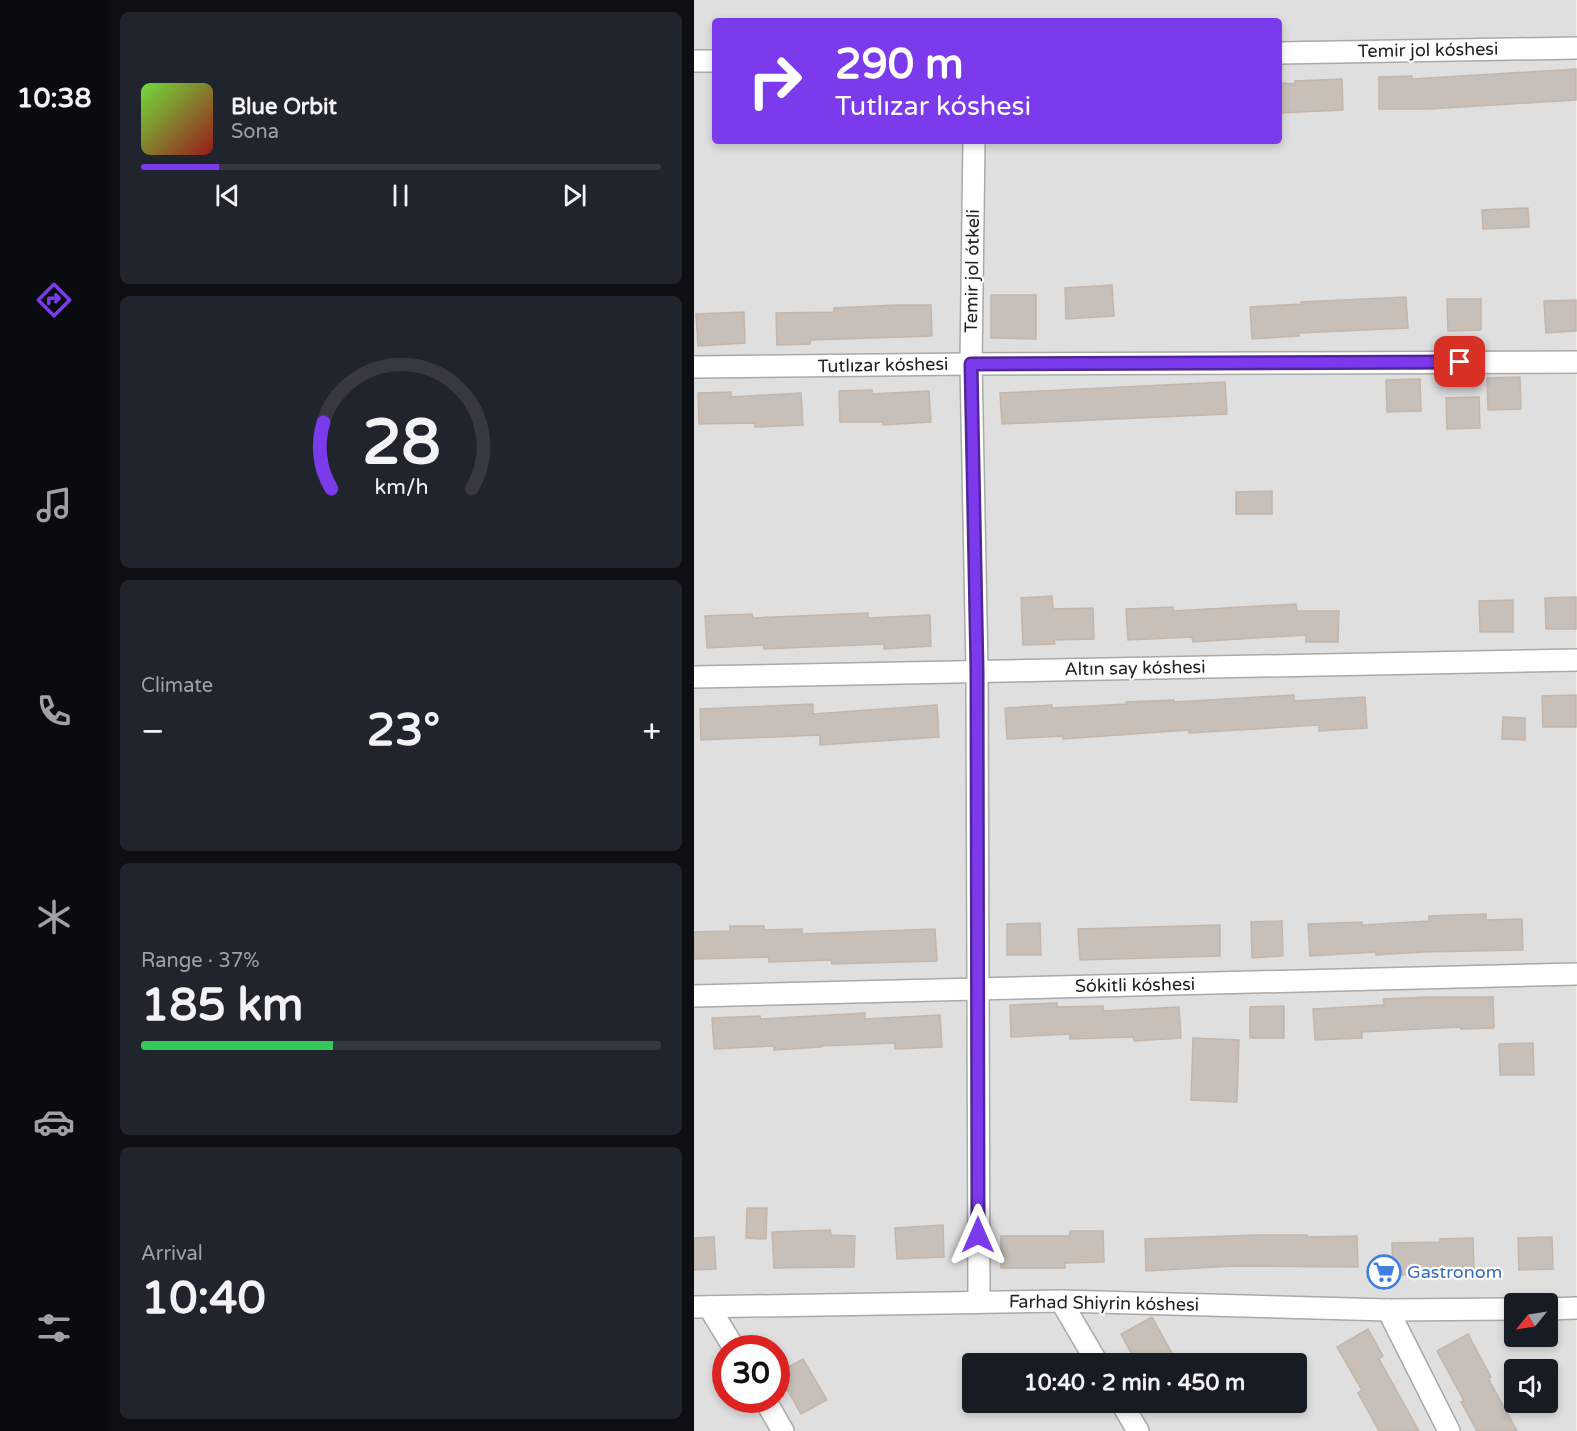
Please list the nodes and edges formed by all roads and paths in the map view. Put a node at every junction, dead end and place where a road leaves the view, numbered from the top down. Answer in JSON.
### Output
{"nodes":[{"id":1,"x":1576,"y":48,"type":"edge"},
{"id":2,"x":1282,"y":53,"type":"edge"},
{"id":3,"x":694,"y":61,"type":"edge"},
{"id":4,"x":712,"y":61,"type":"edge"},
{"id":5,"x":974,"y":144,"type":"edge"},
{"id":6,"x":1576,"y":362,"type":"edge"},
{"id":7,"x":971,"y":364,"type":"junction"},
{"id":8,"x":694,"y":367,"type":"edge"},
{"id":9,"x":1576,"y":660,"type":"edge"},
{"id":10,"x":977,"y":670,"type":"junction"},
{"id":11,"x":694,"y":677,"type":"edge"},
{"id":12,"x":1576,"y":974,"type":"edge"},
{"id":13,"x":978,"y":989,"type":"junction"},
{"id":14,"x":694,"y":996,"type":"edge"},
{"id":15,"x":1061,"y":1301,"type":"junction"},
{"id":16,"x":979,"y":1302,"type":"junction"},
{"id":17,"x":701,"y":1307,"type":"edge"},
{"id":18,"x":1558,"y":1308,"type":"edge"},
{"id":19,"x":1576,"y":1308,"type":"edge"},
{"id":20,"x":1504,"y":1309,"type":"edge"},
{"id":21,"x":1388,"y":1310,"type":"junction"},
{"id":22,"x":724,"y":1335,"type":"edge"},
{"id":23,"x":1092,"y":1353,"type":"edge"},
{"id":24,"x":772,"y":1413,"type":"edge"},
{"id":25,"x":1127,"y":1413,"type":"edge"},
{"id":26,"x":783,"y":1431,"type":"edge"},
{"id":27,"x":1138,"y":1431,"type":"edge"},
{"id":28,"x":1449,"y":1431,"type":"edge"}],
"edges":[{"from":1,"to":2,"type":"street","name":"Temir jol kóshesi"},
{"from":3,"to":4,"type":"street"},
{"from":5,"to":7,"type":"street","name":"Temir jol ótkeli"},
{"from":6,"to":7,"type":"street","name":"Tutlızar kóshesi"},
{"from":7,"to":8,"type":"street","name":"Tutlızar kóshesi"},
{"from":7,"to":10,"type":"street","name":"Temir jol ótkeli"},
{"from":9,"to":10,"type":"street","name":"Altın say kóshesi"},
{"from":10,"to":11,"type":"street","name":"Altın say kóshesi"},
{"from":10,"to":13,"type":"street","name":"Temir jol ótkeli"},
{"from":12,"to":13,"type":"street","name":"Sókitli kóshesi"},
{"from":13,"to":14,"type":"street","name":"Sókitli kóshesi"},
{"from":13,"to":16,"type":"street","name":"Temir jol ótkeli"},
{"from":15,"to":16,"type":"street","name":"Farhad Shiyrin kóshesi"},
{"from":15,"to":21,"type":"street","name":"Farhad Shiyrin kóshesi"},
{"from":15,"to":23,"type":"street"},
{"from":16,"to":17,"type":"street","name":"Farhad Shiyrin kóshesi"},
{"from":17,"to":22,"type":"street"},
{"from":18,"to":19,"type":"street"},
{"from":20,"to":21,"type":"street","name":"Farhad Shiyrin kóshesi"},
{"from":21,"to":28,"type":"street"},
{"from":24,"to":26,"type":"street"},
{"from":25,"to":27,"type":"street"}]}
